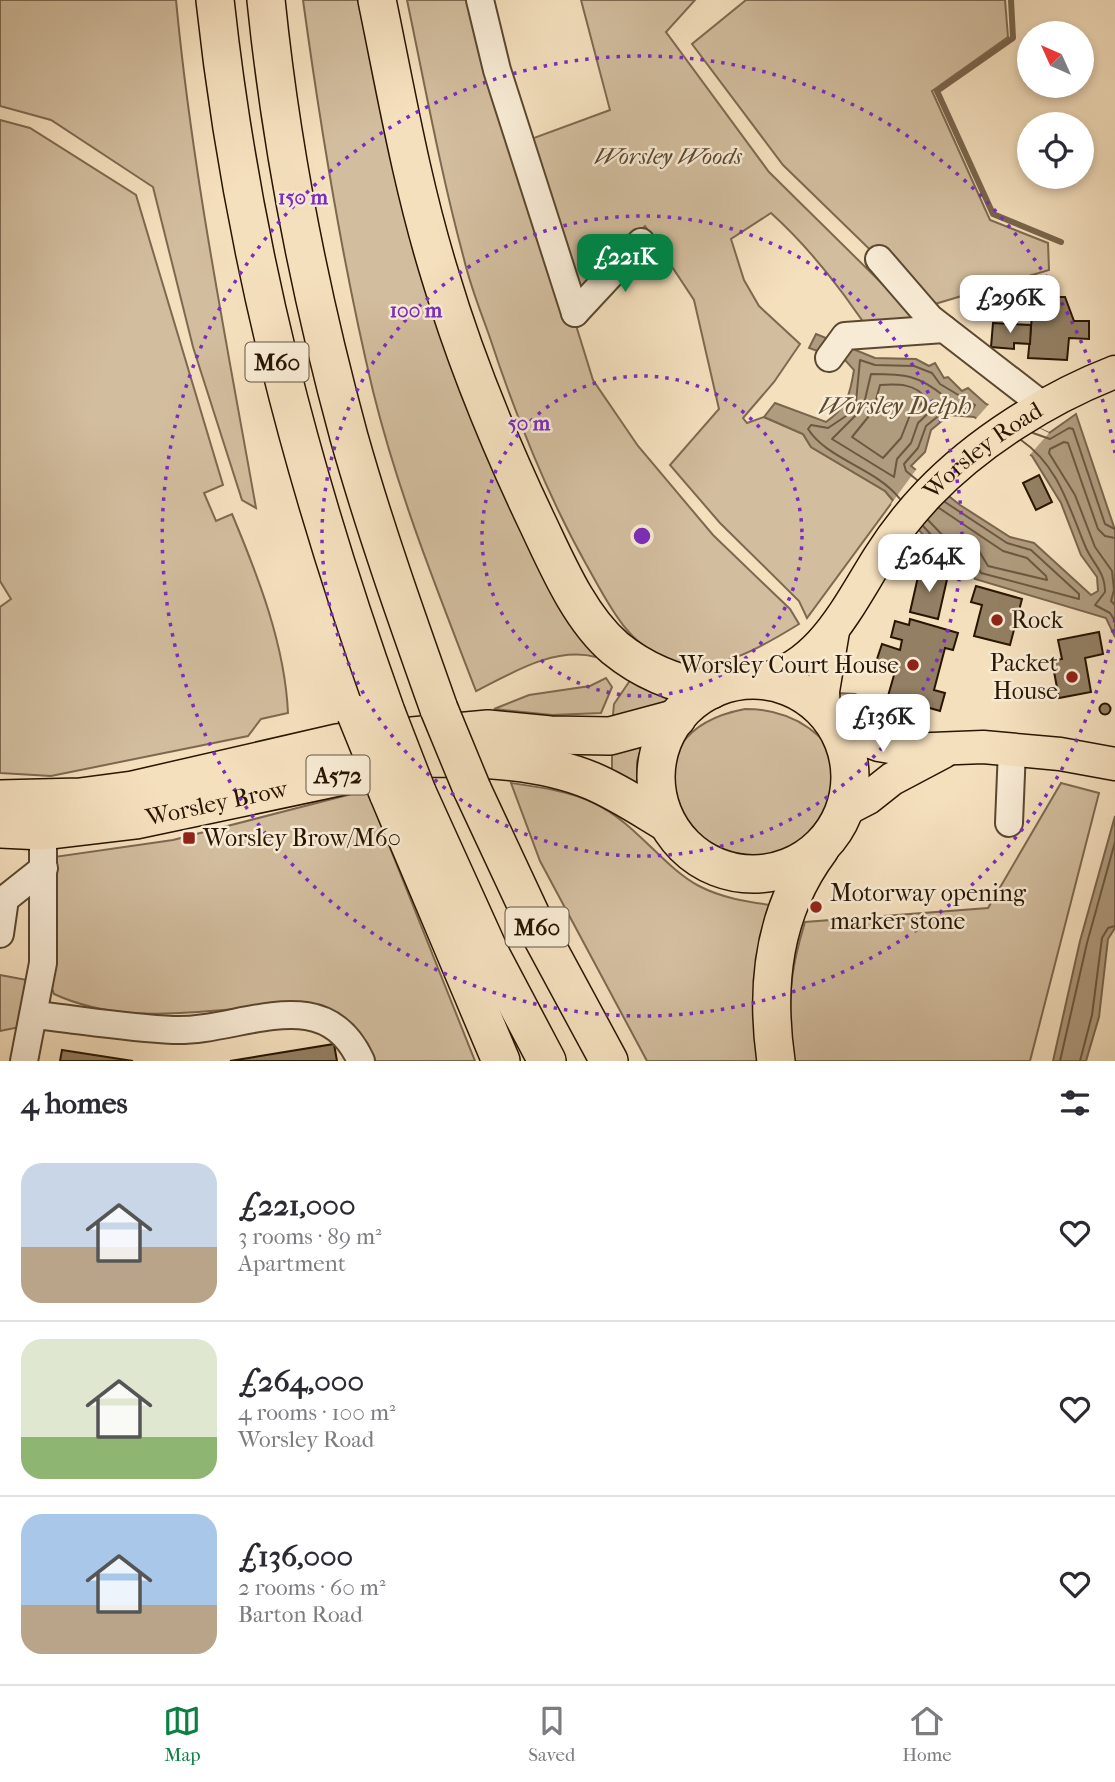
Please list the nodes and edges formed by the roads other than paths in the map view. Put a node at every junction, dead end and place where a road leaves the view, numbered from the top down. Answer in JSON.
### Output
{"nodes":[{"id":1,"x":215,"y":0,"type":"edge"},
{"id":2,"x":266,"y":0,"type":"edge"},
{"id":3,"x":377,"y":0,"type":"edge"},
{"id":4,"x":480,"y":0,"type":"edge"},
{"id":5,"x":640,"y":242,"type":"dead end"},
{"id":6,"x":879,"y":259,"type":"dead end"},
{"id":7,"x":944,"y":329,"type":"junction"},
{"id":8,"x":829,"y":358,"type":"dead end"},
{"id":9,"x":1113,"y":380,"type":"edge"},
{"id":10,"x":1036,"y":413,"type":"junction"},
{"id":11,"x":833,"y":631,"type":"junction"},
{"id":12,"x":755,"y":681,"type":"junction"},
{"id":13,"x":711,"y":690,"type":"junction"},
{"id":14,"x":677,"y":718,"type":"junction"},
{"id":15,"x":831,"y":721,"type":"junction"},
{"id":16,"x":950,"y":748,"type":"junction"},
{"id":17,"x":1012,"y":749,"type":"junction"},
{"id":18,"x":1115,"y":764,"type":"edge"},
{"id":19,"x":403,"y":793,"type":"junction"},
{"id":20,"x":0,"y":799,"type":"edge"},
{"id":21,"x":667,"y":822,"type":"junction"},
{"id":22,"x":1009,"y":822,"type":"dead end"},
{"id":23,"x":837,"y":823,"type":"junction"},
{"id":24,"x":0,"y":829,"type":"edge"},
{"id":25,"x":43,"y":831,"type":"junction"},
{"id":26,"x":44,"y":868,"type":"junction"},
{"id":27,"x":3,"y":898,"type":"edge"},
{"id":28,"x":0,"y":934,"type":"edge"},
{"id":29,"x":35,"y":1015,"type":"junction"},
{"id":30,"x":24,"y":1061,"type":"edge"},
{"id":31,"x":361,"y":1061,"type":"edge"},
{"id":32,"x":501,"y":1061,"type":"edge"},
{"id":33,"x":547,"y":1061,"type":"edge"},
{"id":34,"x":609,"y":1061,"type":"edge"},
{"id":35,"x":776,"y":1061,"type":"edge"}],
"edges":[{"from":1,"to":19,"type":"highway","number":"M60","bridge":true},
{"from":2,"to":34,"type":"highway","number":"M60","bridge":true},
{"from":3,"to":13,"type":"highway"},
{"from":4,"to":5,"type":"street"},
{"from":6,"to":7,"type":"street"},
{"from":7,"to":8,"type":"street"},
{"from":7,"to":10,"type":"street"},
{"from":9,"to":10,"type":"main road","name":"Worsley Road","number":"A572"},
{"from":10,"to":11,"type":"main road","name":"Worsley Road","number":"A572"},
{"from":11,"to":12,"type":"main road","name":"Worsley Road","number":"A572"},
{"from":11,"to":15,"type":"main road","name":"Worsley Road","number":"A572"},
{"from":12,"to":13,"type":"highway","number":"A572"},
{"from":12,"to":15,"type":"highway","number":"A572"},
{"from":13,"to":14,"type":"highway","number":"A572"},
{"from":14,"to":20,"type":"highway","name":"Worsley Brow","number":"A572"},
{"from":14,"to":21,"type":"highway","number":"A572"},
{"from":15,"to":16,"type":"main road"},
{"from":15,"to":23,"type":"highway","number":"A572"},
{"from":16,"to":17,"type":"main road"},
{"from":16,"to":23,"type":"main road"},
{"from":17,"to":18,"type":"main road"},
{"from":17,"to":22,"type":"street"},
{"from":19,"to":32,"type":"highway","number":"M60"},
{"from":19,"to":33,"type":"highway","number":"M60"},
{"from":21,"to":23,"type":"highway","number":"A572"},
{"from":21,"to":25,"type":"highway","name":"Worsley Brow","number":"A572"},
{"from":23,"to":35,"type":"highway"},
{"from":24,"to":25,"type":"highway","name":"Worsley Brow","number":"A572"},
{"from":25,"to":26,"type":"street"},
{"from":26,"to":27,"type":"street"},
{"from":26,"to":29,"type":"street"},
{"from":27,"to":28,"type":"street"},
{"from":29,"to":30,"type":"street"},
{"from":29,"to":31,"type":"street"}]}
